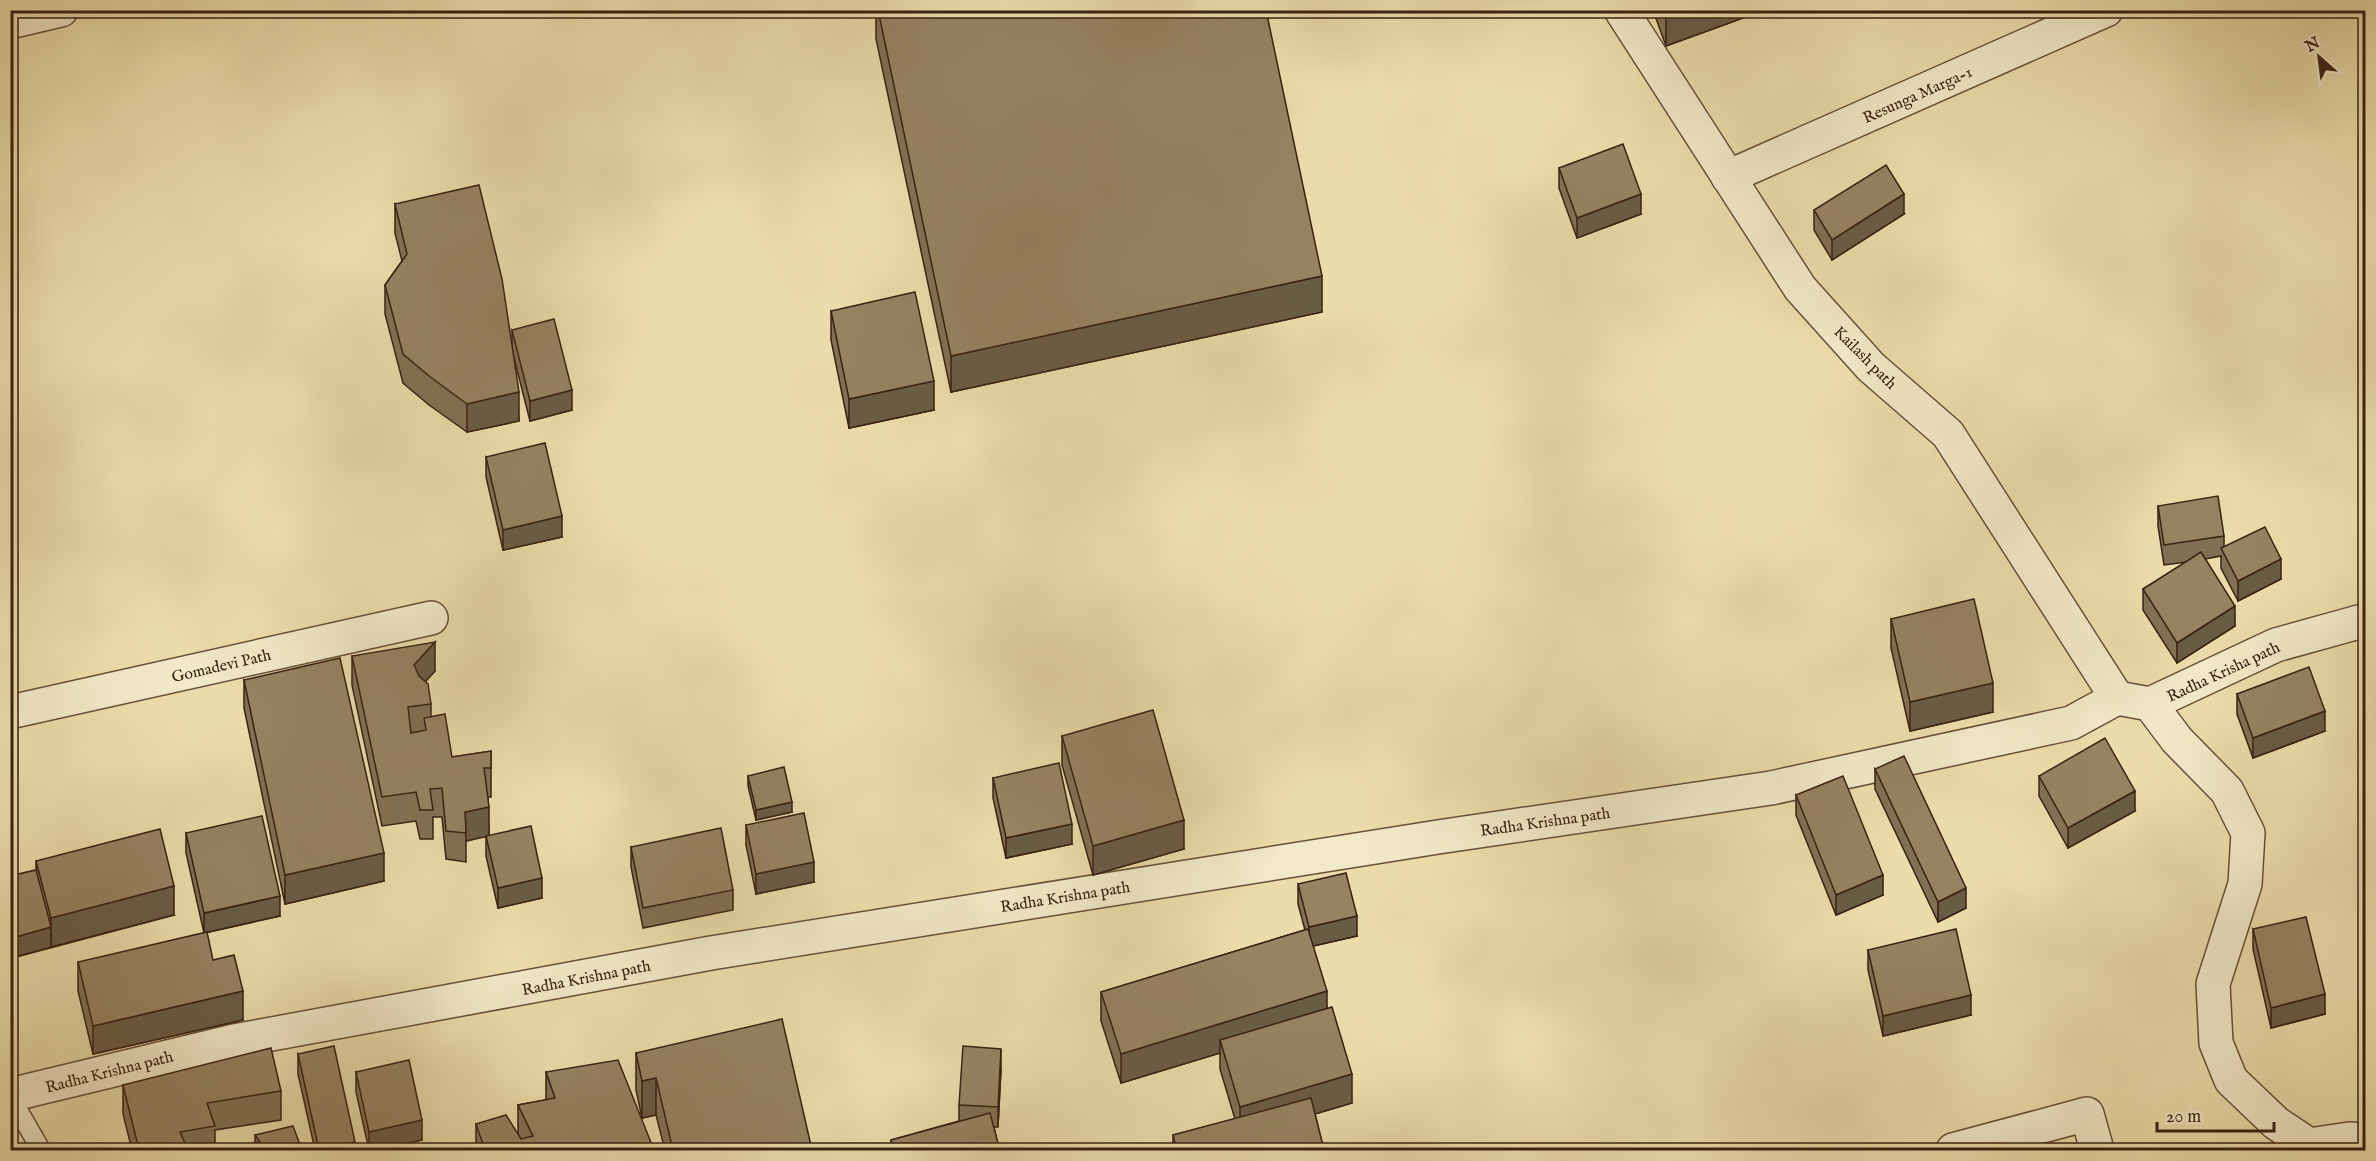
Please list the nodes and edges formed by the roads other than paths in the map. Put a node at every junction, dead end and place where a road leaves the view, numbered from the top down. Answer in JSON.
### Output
{"nodes":[{"id":1,"x":61,"y":10,"type":"edge"},
{"id":2,"x":1621,"y":10,"type":"edge"},
{"id":3,"x":2106,"y":10,"type":"edge"},
{"id":4,"x":10,"y":22,"type":"edge"},
{"id":5,"x":1728,"y":177,"type":"junction"},
{"id":6,"x":431,"y":618,"type":"dead end"},
{"id":7,"x":2366,"y":621,"type":"edge"},
{"id":8,"x":2117,"y":698,"type":"junction"},
{"id":9,"x":2150,"y":704,"type":"junction"},
{"id":10,"x":10,"y":712,"type":"edge"},
{"id":11,"x":10,"y":1095,"type":"edge"},
{"id":12,"x":2366,"y":1140,"type":"edge"},
{"id":13,"x":2310,"y":1148,"type":"edge"},
{"id":14,"x":41,"y":1150,"type":"edge"},
{"id":15,"x":1953,"y":1150,"type":"edge"},
{"id":16,"x":2097,"y":1150,"type":"edge"}],
"edges":[{"from":1,"to":4,"type":"street"},
{"from":2,"to":5,"type":"street","name":"Kailash path"},
{"from":3,"to":5,"type":"street","name":"Resunga Marga-1"},
{"from":5,"to":8,"type":"street","name":"Kailash path"},
{"from":6,"to":10,"type":"street","name":"Gomadevi Path"},
{"from":7,"to":9,"type":"street","name":"Radha Krisha path"},
{"from":8,"to":9,"type":"street"},
{"from":8,"to":11,"type":"street","name":"Radha Krishna path"},
{"from":9,"to":13,"type":"street"},
{"from":11,"to":14,"type":"lane"},
{"from":12,"to":13,"type":"street"},
{"from":15,"to":16,"type":"street"}]}
